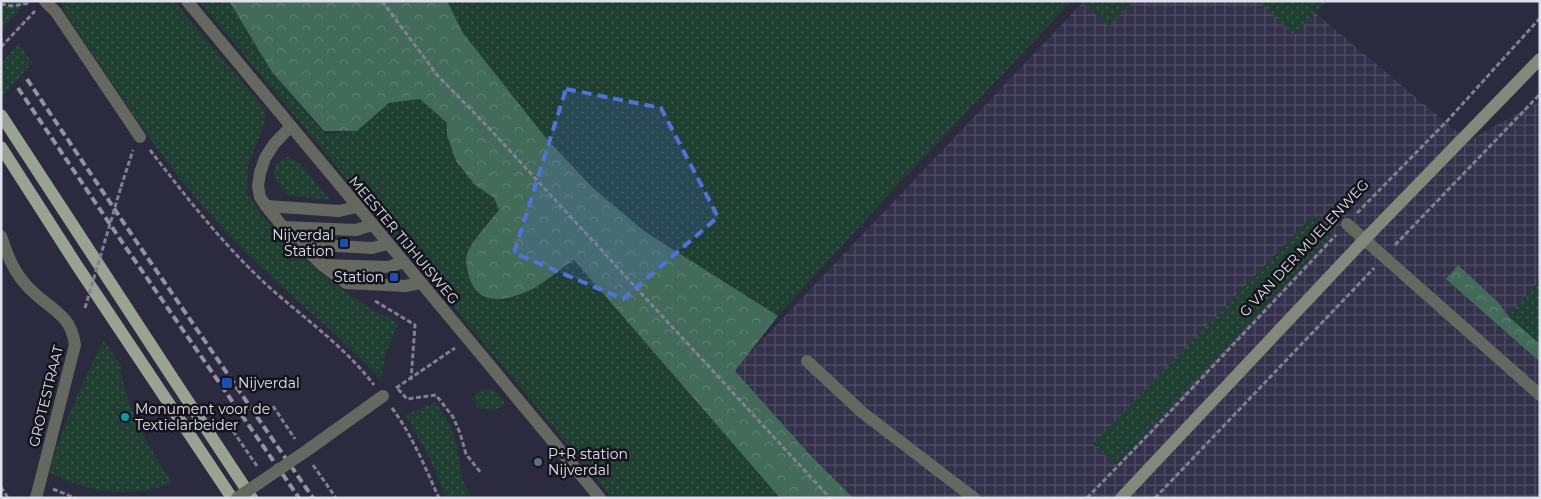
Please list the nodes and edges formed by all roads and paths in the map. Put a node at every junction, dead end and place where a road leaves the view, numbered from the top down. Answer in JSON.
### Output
{"nodes":[{"id":1,"x":36,"y":1,"type":"edge"},
{"id":2,"x":186,"y":1,"type":"edge"},
{"id":3,"x":382,"y":1,"type":"edge"},
{"id":4,"x":42,"y":3,"type":"edge"},
{"id":5,"x":1,"y":4,"type":"edge"},
{"id":6,"x":1540,"y":18,"type":"edge"},
{"id":7,"x":1,"y":47,"type":"edge"},
{"id":8,"x":1540,"y":59,"type":"edge"},
{"id":9,"x":1540,"y":94,"type":"edge"},
{"id":10,"x":1,"y":115,"type":"edge"},
{"id":11,"x":290,"y":127,"type":"junction"},
{"id":12,"x":140,"y":137,"type":"junction"},
{"id":13,"x":1,"y":148,"type":"edge"},
{"id":14,"x":266,"y":206,"type":"junction"},
{"id":15,"x":357,"y":207,"type":"junction"},
{"id":16,"x":1347,"y":224,"type":"junction"},
{"id":17,"x":372,"y":225,"type":"junction"},
{"id":18,"x":283,"y":227,"type":"junction"},
{"id":19,"x":1,"y":236,"type":"edge"},
{"id":20,"x":1364,"y":240,"type":"junction"},
{"id":21,"x":300,"y":244,"type":"junction"},
{"id":22,"x":388,"y":244,"type":"junction"},
{"id":23,"x":1384,"y":257,"type":"junction"},
{"id":24,"x":403,"y":262,"type":"junction"},
{"id":25,"x":322,"y":265,"type":"junction"},
{"id":26,"x":421,"y":283,"type":"junction"},
{"id":27,"x":370,"y":298,"type":"dead end"},
{"id":28,"x":85,"y":308,"type":"dead end"},
{"id":29,"x":469,"y":342,"type":"junction"},
{"id":30,"x":807,"y":361,"type":"dead end"},
{"id":31,"x":411,"y":380,"type":"junction"},
{"id":32,"x":398,"y":387,"type":"junction"},
{"id":33,"x":1540,"y":395,"type":"edge"},
{"id":34,"x":383,"y":396,"type":"junction"},
{"id":35,"x":273,"y":406,"type":"dead end"},
{"id":36,"x":233,"y":431,"type":"dead end"},
{"id":37,"x":308,"y":454,"type":"junction"},
{"id":38,"x":481,"y":473,"type":"dead end"},
{"id":39,"x":265,"y":479,"type":"junction"},
{"id":40,"x":1,"y":487,"type":"edge"},
{"id":41,"x":8,"y":498,"type":"edge"},
{"id":42,"x":36,"y":498,"type":"edge"},
{"id":43,"x":232,"y":498,"type":"edge"},
{"id":44,"x":237,"y":498,"type":"edge"},
{"id":45,"x":252,"y":498,"type":"edge"},
{"id":46,"x":336,"y":498,"type":"edge"},
{"id":47,"x":439,"y":498,"type":"edge"},
{"id":48,"x":600,"y":498,"type":"edge"},
{"id":49,"x":830,"y":498,"type":"edge"},
{"id":50,"x":974,"y":498,"type":"edge"},
{"id":51,"x":1087,"y":498,"type":"edge"},
{"id":52,"x":1121,"y":498,"type":"edge"},
{"id":53,"x":1156,"y":498,"type":"edge"}],
"edges":[{"from":1,"to":5,"type":"path"},
{"from":2,"to":11,"type":"street","name":"MEESTER TIJHUISWEG"},
{"from":3,"to":49,"type":"path"},
{"from":4,"to":7,"type":"path"},
{"from":4,"to":12,"type":"street"},
{"from":6,"to":16,"type":"path","name":"G VAN DER MUELENWEG"},
{"from":8,"to":20,"type":"street"},
{"from":9,"to":23,"type":"path"},
{"from":10,"to":45,"type":"main road"},
{"from":11,"to":14,"type":"street"},
{"from":11,"to":15,"type":"street","name":"MEESTER TIJHUISWEG"},
{"from":12,"to":28,"type":"path","bridge":true},
{"from":12,"to":34,"type":"path"},
{"from":13,"to":43,"type":"main road"},
{"from":14,"to":15,"type":"street"},
{"from":14,"to":18,"type":"street"},
{"from":15,"to":17,"type":"street","name":"MEESTER TIJHUISWEG"},
{"from":16,"to":20,"type":"street"},
{"from":16,"to":51,"type":"path","name":"G VAN DER MUELENWEG"},
{"from":17,"to":18,"type":"street"},
{"from":17,"to":22,"type":"street","name":"MEESTER TIJHUISWEG"},
{"from":18,"to":21,"type":"street"},
{"from":19,"to":42,"type":"street","name":"GROTESTRAAT"},
{"from":20,"to":23,"type":"street"},
{"from":20,"to":52,"type":"street"},
{"from":21,"to":22,"type":"street"},
{"from":21,"to":25,"type":"street"},
{"from":22,"to":24,"type":"street","name":"MEESTER TIJHUISWEG"},
{"from":23,"to":33,"type":"street"},
{"from":23,"to":53,"type":"path"},
{"from":24,"to":25,"type":"street"},
{"from":24,"to":26,"type":"street","name":"MEESTER TIJHUISWEG"},
{"from":25,"to":26,"type":"street"},
{"from":26,"to":29,"type":"street","name":"MEESTER TIJHUISWEG"},
{"from":27,"to":31,"type":"path"},
{"from":29,"to":31,"type":"path"},
{"from":29,"to":48,"type":"street","name":"MEESTER TIJHUISWEG"},
{"from":30,"to":50,"type":"street"},
{"from":31,"to":32,"type":"path"},
{"from":32,"to":34,"type":"path"},
{"from":32,"to":38,"type":"path"},
{"from":34,"to":37,"type":"street"},
{"from":34,"to":47,"type":"path"},
{"from":35,"to":37,"type":"path"},
{"from":36,"to":39,"type":"path"},
{"from":37,"to":39,"type":"street","bridge":true},
{"from":37,"to":46,"type":"path"},
{"from":39,"to":44,"type":"street","bridge":true},
{"from":40,"to":41,"type":"path"}]}
